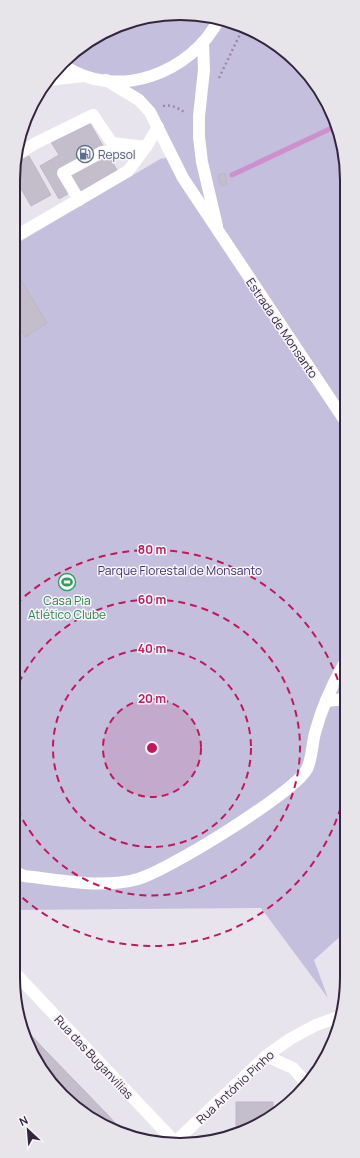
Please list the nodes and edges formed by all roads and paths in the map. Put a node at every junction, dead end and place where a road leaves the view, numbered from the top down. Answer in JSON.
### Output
{"nodes":[{"id":1,"x":216,"y":24,"type":"edge"},
{"id":2,"x":203,"y":44,"type":"junction"},
{"id":3,"x":67,"y":67,"type":"edge"},
{"id":4,"x":86,"y":76,"type":"junction"},
{"id":5,"x":56,"y":79,"type":"edge"},
{"id":6,"x":106,"y":80,"type":"junction"},
{"id":7,"x":158,"y":127,"type":"junction"},
{"id":8,"x":146,"y":147,"type":"junction"},
{"id":9,"x":23,"y":151,"type":"edge"},
{"id":10,"x":79,"y":200,"type":"junction"},
{"id":11,"x":20,"y":234,"type":"edge"},
{"id":12,"x":220,"y":235,"type":"junction"},
{"id":13,"x":340,"y":414,"type":"edge"},
{"id":14,"x":340,"y":673,"type":"edge"},
{"id":15,"x":340,"y":699,"type":"edge"},
{"id":16,"x":327,"y":701,"type":"junction"},
{"id":17,"x":20,"y":874,"type":"edge"},
{"id":18,"x":20,"y":978,"type":"edge"},
{"id":19,"x":335,"y":1018,"type":"edge"},
{"id":20,"x":266,"y":1056,"type":"junction"},
{"id":21,"x":303,"y":1080,"type":"edge"},
{"id":22,"x":171,"y":1138,"type":"edge"},
{"id":23,"x":179,"y":1138,"type":"edge"}],
"edges":[{"from":1,"to":2,"type":"street"},
{"from":2,"to":6,"type":"street"},
{"from":2,"to":12,"type":"street","name":"Estrada de Monsanto"},
{"from":3,"to":4,"type":"street"},
{"from":4,"to":5,"type":"street"},
{"from":4,"to":6,"type":"street"},
{"from":6,"to":7,"type":"street","name":"Estrada de Monsanto"},
{"from":7,"to":8,"type":"street"},
{"from":7,"to":12,"type":"street","name":"Estrada de Monsanto"},
{"from":8,"to":9,"type":"street"},
{"from":8,"to":10,"type":"street"},
{"from":8,"to":10,"type":"street"},
{"from":10,"to":11,"type":"street"},
{"from":12,"to":13,"type":"street","name":"Estrada de Monsanto"},
{"from":14,"to":16,"type":"street"},
{"from":15,"to":16,"type":"street"},
{"from":16,"to":17,"type":"street"},
{"from":18,"to":22,"type":"street","name":"Rua das Buganvílias"},
{"from":19,"to":20,"type":"street","name":"Rua António Pinho"},
{"from":20,"to":21,"type":"street"},
{"from":20,"to":23,"type":"street","name":"Rua António Pinho"}]}
